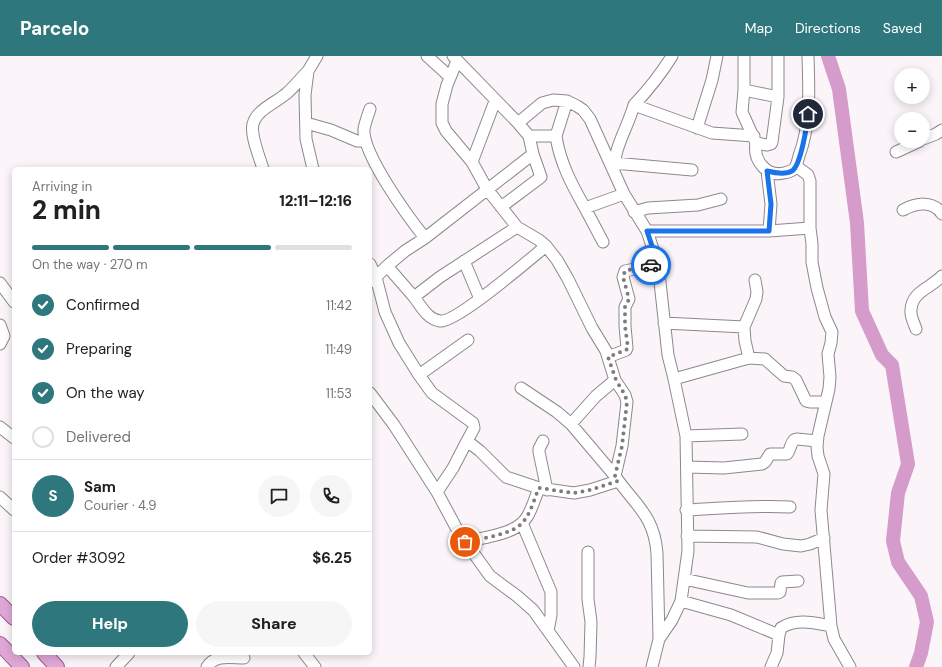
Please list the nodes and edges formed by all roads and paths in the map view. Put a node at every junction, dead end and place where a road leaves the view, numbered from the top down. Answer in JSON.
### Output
{"nodes":[{"id":1,"x":317,"y":56,"type":"edge"},
{"id":2,"x":427,"y":56,"type":"edge"},
{"id":3,"x":672,"y":56,"type":"edge"},
{"id":4,"x":717,"y":56,"type":"edge"},
{"id":5,"x":744,"y":56,"type":"edge"},
{"id":6,"x":778,"y":56,"type":"edge"},
{"id":7,"x":808,"y":56,"type":"edge"},
{"id":8,"x":455,"y":58,"type":"edge"},
{"id":9,"x":308,"y":71,"type":"junction"},
{"id":10,"x":450,"y":77,"type":"junction"},
{"id":11,"x":744,"y":90,"type":"junction"},
{"id":12,"x":778,"y":97,"type":"junction"},
{"id":13,"x":495,"y":101,"type":"junction"},
{"id":14,"x":567,"y":102,"type":"junction"},
{"id":15,"x":634,"y":105,"type":"junction"},
{"id":16,"x":370,"y":109,"type":"dead end"},
{"id":17,"x":306,"y":123,"type":"junction"},
{"id":18,"x":518,"y":123,"type":"junction"},
{"id":19,"x":697,"y":128,"type":"junction"},
{"id":20,"x":942,"y":130,"type":"edge"},
{"id":21,"x":529,"y":136,"type":"junction"},
{"id":22,"x":556,"y":136,"type":"junction"},
{"id":23,"x":930,"y":136,"type":"edge"},
{"id":24,"x":755,"y":139,"type":"junction"},
{"id":25,"x":365,"y":141,"type":"junction"},
{"id":26,"x":905,"y":148,"type":"edge"},
{"id":27,"x":896,"y":152,"type":"dead end"},
{"id":28,"x":533,"y":154,"type":"junction"},
{"id":29,"x":472,"y":162,"type":"junction"},
{"id":30,"x":796,"y":166,"type":"junction"},
{"id":31,"x":262,"y":167,"type":"edge"},
{"id":32,"x":313,"y":167,"type":"edge"},
{"id":33,"x":614,"y":167,"type":"junction"},
{"id":34,"x":692,"y":170,"type":"dead end"},
{"id":35,"x":767,"y":171,"type":"junction"},
{"id":36,"x":487,"y":189,"type":"junction"},
{"id":37,"x":624,"y":194,"type":"junction"},
{"id":38,"x":721,"y":200,"type":"dead end"},
{"id":39,"x":501,"y":207,"type":"junction"},
{"id":40,"x":585,"y":208,"type":"junction"},
{"id":41,"x":904,"y":210,"type":"dead end"},
{"id":42,"x":634,"y":212,"type":"junction"},
{"id":43,"x":942,"y":214,"type":"edge"},
{"id":44,"x":517,"y":227,"type":"junction"},
{"id":45,"x":810,"y":228,"type":"junction"},
{"id":46,"x":647,"y":231,"type":"junction"},
{"id":47,"x":769,"y":231,"type":"junction"},
{"id":48,"x":425,"y":238,"type":"junction"},
{"id":49,"x":602,"y":242,"type":"dead end"},
{"id":50,"x":546,"y":246,"type":"junction"},
{"id":51,"x":464,"y":261,"type":"junction"},
{"id":52,"x":658,"y":264,"type":"junction"},
{"id":53,"x":387,"y":266,"type":"junction"},
{"id":54,"x":942,"y":276,"type":"edge"},
{"id":55,"x":373,"y":279,"type":"edge"},
{"id":56,"x":755,"y":280,"type":"dead end"},
{"id":57,"x":0,"y":283,"type":"edge"},
{"id":58,"x":414,"y":297,"type":"junction"},
{"id":59,"x":12,"y":299,"type":"edge"},
{"id":60,"x":480,"y":299,"type":"junction"},
{"id":61,"x":664,"y":323,"type":"junction"},
{"id":62,"x":0,"y":325,"type":"edge"},
{"id":63,"x":744,"y":326,"type":"junction"},
{"id":64,"x":916,"y":329,"type":"dead end"},
{"id":65,"x":468,"y":340,"type":"dead end"},
{"id":66,"x":0,"y":344,"type":"edge"},
{"id":67,"x":608,"y":357,"type":"junction"},
{"id":68,"x":749,"y":358,"type":"junction"},
{"id":69,"x":419,"y":375,"type":"junction"},
{"id":70,"x":674,"y":379,"type":"junction"},
{"id":71,"x":616,"y":380,"type":"junction"},
{"id":72,"x":521,"y":388,"type":"dead end"},
{"id":73,"x":372,"y":396,"type":"edge"},
{"id":74,"x":826,"y":402,"type":"junction"},
{"id":75,"x":570,"y":424,"type":"junction"},
{"id":76,"x":0,"y":427,"type":"edge"},
{"id":77,"x":742,"y":434,"type":"dead end"},
{"id":78,"x":12,"y":436,"type":"edge"},
{"id":79,"x":686,"y":436,"type":"junction"},
{"id":80,"x":467,"y":441,"type":"junction"},
{"id":81,"x":543,"y":441,"type":"dead end"},
{"id":82,"x":817,"y":441,"type":"junction"},
{"id":83,"x":687,"y":467,"type":"junction"},
{"id":84,"x":617,"y":479,"type":"junction"},
{"id":85,"x":543,"y":489,"type":"junction"},
{"id":86,"x":437,"y":492,"type":"junction"},
{"id":87,"x":0,"y":497,"type":"edge"},
{"id":88,"x":790,"y":507,"type":"dead end"},
{"id":89,"x":12,"y":508,"type":"edge"},
{"id":90,"x":686,"y":510,"type":"junction"},
{"id":91,"x":522,"y":523,"type":"junction"},
{"id":92,"x":687,"y":536,"type":"junction"},
{"id":93,"x":824,"y":538,"type":"junction"},
{"id":94,"x":465,"y":542,"type":"junction"},
{"id":95,"x":588,"y":552,"type":"dead end"},
{"id":96,"x":684,"y":579,"type":"junction"},
{"id":97,"x":798,"y":581,"type":"dead end"},
{"id":98,"x":681,"y":602,"type":"junction"},
{"id":99,"x":0,"y":604,"type":"edge"},
{"id":100,"x":12,"y":616,"type":"edge"},
{"id":101,"x":831,"y":626,"type":"junction"},
{"id":102,"x":548,"y":631,"type":"junction"},
{"id":103,"x":779,"y":635,"type":"junction"},
{"id":104,"x":659,"y":639,"type":"junction"},
{"id":105,"x":0,"y":644,"type":"edge"},
{"id":106,"x":127,"y":655,"type":"edge"},
{"id":107,"x":306,"y":655,"type":"edge"},
{"id":108,"x":245,"y":659,"type":"edge"},
{"id":109,"x":22,"y":667,"type":"edge"},
{"id":110,"x":116,"y":667,"type":"edge"},
{"id":111,"x":207,"y":667,"type":"edge"},
{"id":112,"x":315,"y":667,"type":"edge"},
{"id":113,"x":574,"y":667,"type":"edge"},
{"id":114,"x":589,"y":667,"type":"edge"},
{"id":115,"x":652,"y":667,"type":"edge"},
{"id":116,"x":771,"y":667,"type":"edge"},
{"id":117,"x":850,"y":667,"type":"edge"}],
"edges":[{"from":1,"to":9,"type":"street"},
{"from":2,"to":10,"type":"street"},
{"from":3,"to":15,"type":"street"},
{"from":4,"to":19,"type":"street"},
{"from":5,"to":11,"type":"street"},
{"from":6,"to":12,"type":"street"},
{"from":7,"to":30,"type":"street"},
{"from":8,"to":10,"type":"street"},
{"from":8,"to":13,"type":"street"},
{"from":9,"to":17,"type":"street"},
{"from":9,"to":31,"type":"street"},
{"from":10,"to":29,"type":"street"},
{"from":11,"to":12,"type":"street"},
{"from":11,"to":24,"type":"street"},
{"from":12,"to":24,"type":"street"},
{"from":13,"to":18,"type":"street"},
{"from":13,"to":29,"type":"street"},
{"from":14,"to":18,"type":"street"},
{"from":14,"to":22,"type":"street"},
{"from":14,"to":33,"type":"street"},
{"from":15,"to":19,"type":"street"},
{"from":15,"to":33,"type":"street"},
{"from":16,"to":25,"type":"street"},
{"from":17,"to":25,"type":"street"},
{"from":17,"to":32,"type":"street"},
{"from":18,"to":21,"type":"street"},
{"from":19,"to":24,"type":"street"},
{"from":20,"to":23,"type":"street"},
{"from":21,"to":22,"type":"street"},
{"from":21,"to":28,"type":"street"},
{"from":22,"to":40,"type":"street"},
{"from":24,"to":35,"type":"street"},
{"from":25,"to":48,"type":"street"},
{"from":26,"to":27,"type":"street"},
{"from":28,"to":36,"type":"street"},
{"from":28,"to":39,"type":"street"},
{"from":29,"to":36,"type":"street"},
{"from":30,"to":35,"type":"street"},
{"from":30,"to":45,"type":"street"},
{"from":33,"to":34,"type":"street"},
{"from":33,"to":37,"type":"street"},
{"from":35,"to":47,"type":"street"},
{"from":36,"to":39,"type":"street"},
{"from":36,"to":48,"type":"street"},
{"from":37,"to":40,"type":"street"},
{"from":37,"to":42,"type":"street"},
{"from":38,"to":42,"type":"street"},
{"from":39,"to":44,"type":"street"},
{"from":40,"to":49,"type":"street"},
{"from":41,"to":43,"type":"street"},
{"from":42,"to":46,"type":"street"},
{"from":44,"to":50,"type":"street"},
{"from":44,"to":51,"type":"street"},
{"from":45,"to":47,"type":"street"},
{"from":45,"to":74,"type":"street"},
{"from":46,"to":47,"type":"street"},
{"from":46,"to":52,"type":"street"},
{"from":48,"to":53,"type":"street"},
{"from":50,"to":60,"type":"street"},
{"from":50,"to":67,"type":"street"},
{"from":51,"to":58,"type":"street"},
{"from":51,"to":60,"type":"street"},
{"from":52,"to":61,"type":"street"},
{"from":52,"to":67,"type":"street"},
{"from":53,"to":55,"type":"street"},
{"from":53,"to":58,"type":"street"},
{"from":54,"to":64,"type":"street"},
{"from":55,"to":69,"type":"street"},
{"from":56,"to":63,"type":"street"},
{"from":57,"to":59,"type":"street"},
{"from":58,"to":60,"type":"street"},
{"from":61,"to":63,"type":"street"},
{"from":61,"to":70,"type":"street"},
{"from":62,"to":66,"type":"street"},
{"from":63,"to":68,"type":"street"},
{"from":65,"to":69,"type":"street"},
{"from":67,"to":71,"type":"street"},
{"from":68,"to":70,"type":"street"},
{"from":68,"to":74,"type":"street"},
{"from":69,"to":80,"type":"street"},
{"from":70,"to":79,"type":"street"},
{"from":71,"to":75,"type":"street"},
{"from":71,"to":84,"type":"street"},
{"from":72,"to":75,"type":"street"},
{"from":73,"to":86,"type":"street"},
{"from":74,"to":82,"type":"street"},
{"from":75,"to":84,"type":"street"},
{"from":76,"to":78,"type":"street"},
{"from":77,"to":79,"type":"street"},
{"from":79,"to":83,"type":"street"},
{"from":80,"to":85,"type":"street"},
{"from":80,"to":86,"type":"street"},
{"from":81,"to":85,"type":"street"},
{"from":82,"to":83,"type":"street"},
{"from":82,"to":93,"type":"street"},
{"from":83,"to":90,"type":"street"},
{"from":84,"to":85,"type":"street"},
{"from":84,"to":104,"type":"street"},
{"from":85,"to":91,"type":"street"},
{"from":86,"to":94,"type":"street"},
{"from":87,"to":89,"type":"street"},
{"from":88,"to":90,"type":"street"},
{"from":90,"to":92,"type":"street"},
{"from":91,"to":94,"type":"street"},
{"from":91,"to":102,"type":"street"},
{"from":92,"to":93,"type":"street"},
{"from":92,"to":96,"type":"street"},
{"from":93,"to":101,"type":"street"},
{"from":94,"to":102,"type":"street"},
{"from":95,"to":114,"type":"street"},
{"from":96,"to":97,"type":"street"},
{"from":96,"to":98,"type":"street"},
{"from":98,"to":103,"type":"street"},
{"from":98,"to":104,"type":"street"},
{"from":99,"to":100,"type":"main road"},
{"from":101,"to":103,"type":"street"},
{"from":101,"to":117,"type":"street"},
{"from":102,"to":113,"type":"street"},
{"from":103,"to":116,"type":"street"},
{"from":104,"to":115,"type":"street"},
{"from":105,"to":109,"type":"main road"},
{"from":106,"to":110,"type":"street"},
{"from":107,"to":112,"type":"street"},
{"from":108,"to":111,"type":"street"}]}
